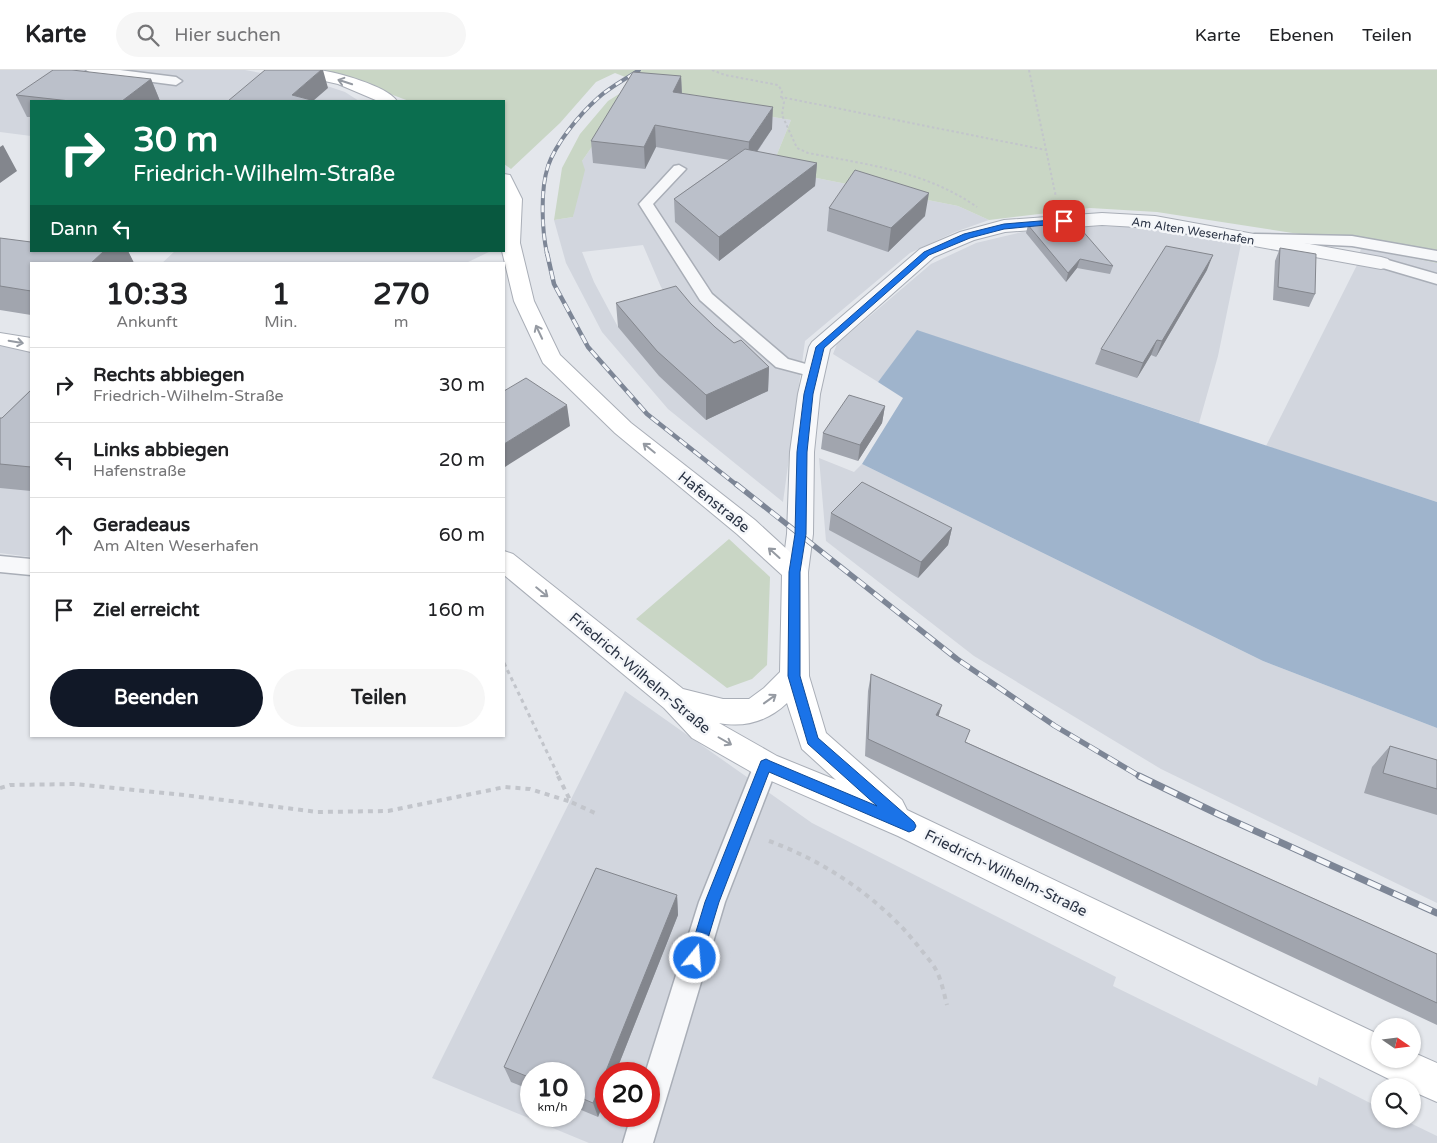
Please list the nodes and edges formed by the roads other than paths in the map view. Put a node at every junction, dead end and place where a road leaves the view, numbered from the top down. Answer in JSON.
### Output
{"nodes":[{"id":1,"x":92,"y":70,"type":"edge"},
{"id":2,"x":295,"y":70,"type":"edge"},
{"id":3,"x":176,"y":81,"type":"dead end"},
{"id":4,"x":387,"y":100,"type":"edge"},
{"id":5,"x":679,"y":169,"type":"dead end"},
{"id":6,"x":505,"y":181,"type":"edge"},
{"id":7,"x":1242,"y":238,"type":"junction"},
{"id":8,"x":1437,"y":256,"type":"edge"},
{"id":9,"x":1381,"y":263,"type":"joint"},
{"id":10,"x":1437,"y":279,"type":"edge"},
{"id":11,"x":0,"y":339,"type":"edge"},
{"id":12,"x":30,"y":345,"type":"edge"},
{"id":13,"x":814,"y":372,"type":"junction"},
{"id":14,"x":505,"y":562,"type":"edge"},
{"id":15,"x":0,"y":564,"type":"edge"},
{"id":16,"x":30,"y":567,"type":"edge"},
{"id":17,"x":795,"y":572,"type":"junction"},
{"id":18,"x":794,"y":676,"type":"junction"},
{"id":19,"x":674,"y":699,"type":"junction"},
{"id":20,"x":766,"y":765,"type":"junction"},
{"id":21,"x":909,"y":826,"type":"junction"},
{"id":22,"x":1371,"y":1052,"type":"edge"},
{"id":23,"x":1406,"y":1068,"type":"edge"},
{"id":24,"x":660,"y":1073,"type":"edge"},
{"id":25,"x":1437,"y":1083,"type":"edge"},
{"id":26,"x":643,"y":1127,"type":"edge"},
{"id":27,"x":638,"y":1143,"type":"edge"}],
"edges":[{"from":1,"to":3,"type":"lane"},
{"from":4,"to":2,"type":"main road","one_way":true},
{"from":5,"to":13,"type":"lane"},
{"from":17,"to":6,"type":"main road","name":"Hafenstraße","one_way":true},
{"from":7,"to":8,"type":"lane"},
{"from":7,"to":9,"type":"street","name":"Am Alten Weserhafen"},
{"from":7,"to":13,"type":"street","name":"Am Alten Weserhafen"},
{"from":9,"to":10,"type":"lane"},
{"from":11,"to":12,"type":"main road","one_way":true},
{"from":13,"to":17,"type":"street","name":"Am Alten Weserhafen"},
{"from":14,"to":19,"type":"main road","name":"Friedrich-Wilhelm-Straße","one_way":true},
{"from":15,"to":16,"type":"lane"},
{"from":17,"to":18,"type":"main road"},
{"from":19,"to":18,"type":"main road","one_way":true},
{"from":18,"to":21,"type":"main road"},
{"from":19,"to":20,"type":"main road","name":"Friedrich-Wilhelm-Straße","one_way":true},
{"from":20,"to":21,"type":"main road","name":"Friedrich-Wilhelm-Straße"},
{"from":20,"to":24,"type":"lane"},
{"from":21,"to":22,"type":"main road","name":"Friedrich-Wilhelm-Straße"},
{"from":23,"to":25,"type":"main road"},
{"from":26,"to":27,"type":"lane"}]}
